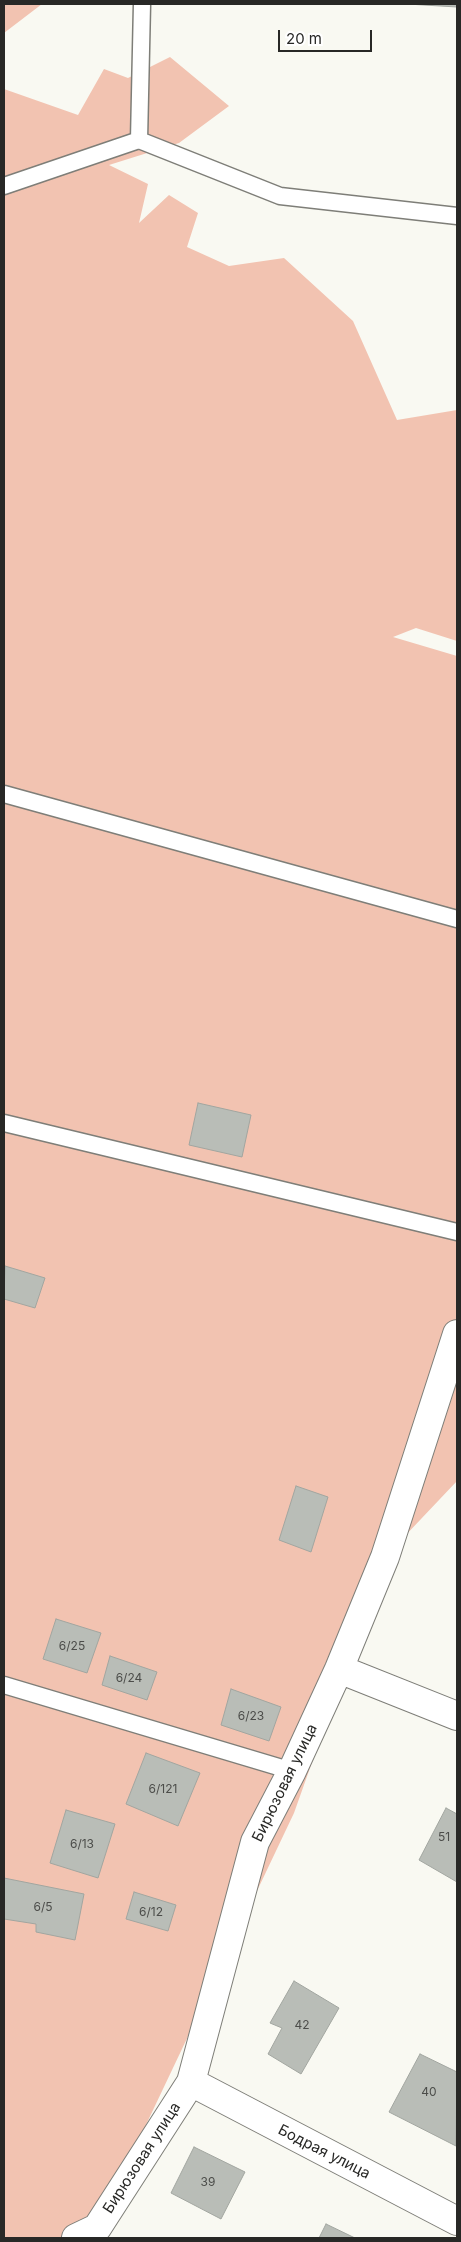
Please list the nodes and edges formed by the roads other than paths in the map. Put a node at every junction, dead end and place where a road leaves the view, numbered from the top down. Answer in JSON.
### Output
{"nodes":[{"id":1,"x":142,"y":4,"type":"edge"},
{"id":2,"x":139,"y":140,"type":"junction"},
{"id":3,"x":4,"y":186,"type":"edge"},
{"id":4,"x":457,"y":216,"type":"edge"},
{"id":5,"x":4,"y":794,"type":"edge"},
{"id":6,"x":457,"y":919,"type":"edge"},
{"id":7,"x":4,"y":1123,"type":"edge"},
{"id":8,"x":457,"y":1232,"type":"edge"},
{"id":9,"x":457,"y":1334,"type":"edge"},
{"id":10,"x":339,"y":1669,"type":"junction"},
{"id":11,"x":4,"y":1685,"type":"edge"},
{"id":12,"x":457,"y":1716,"type":"edge"},
{"id":13,"x":292,"y":1771,"type":"junction"},
{"id":14,"x":191,"y":2082,"type":"junction"},
{"id":15,"x":457,"y":2220,"type":"edge"},
{"id":16,"x":76,"y":2238,"type":"edge"}],
"edges":[{"from":1,"to":2,"type":"lane"},
{"from":2,"to":3,"type":"lane"},
{"from":2,"to":4,"type":"lane"},
{"from":5,"to":6,"type":"lane"},
{"from":7,"to":8,"type":"lane"},
{"from":9,"to":10,"type":"street","name":"Бирюзовая улица"},
{"from":10,"to":12,"type":"street"},
{"from":10,"to":13,"type":"street","name":"Бирюзовая улица"},
{"from":11,"to":13,"type":"lane"},
{"from":13,"to":14,"type":"street","name":"Бирюзовая улица"},
{"from":14,"to":15,"type":"street","name":"Бодрая улица"},
{"from":14,"to":16,"type":"street","name":"Бирюзовая улица"}]}
